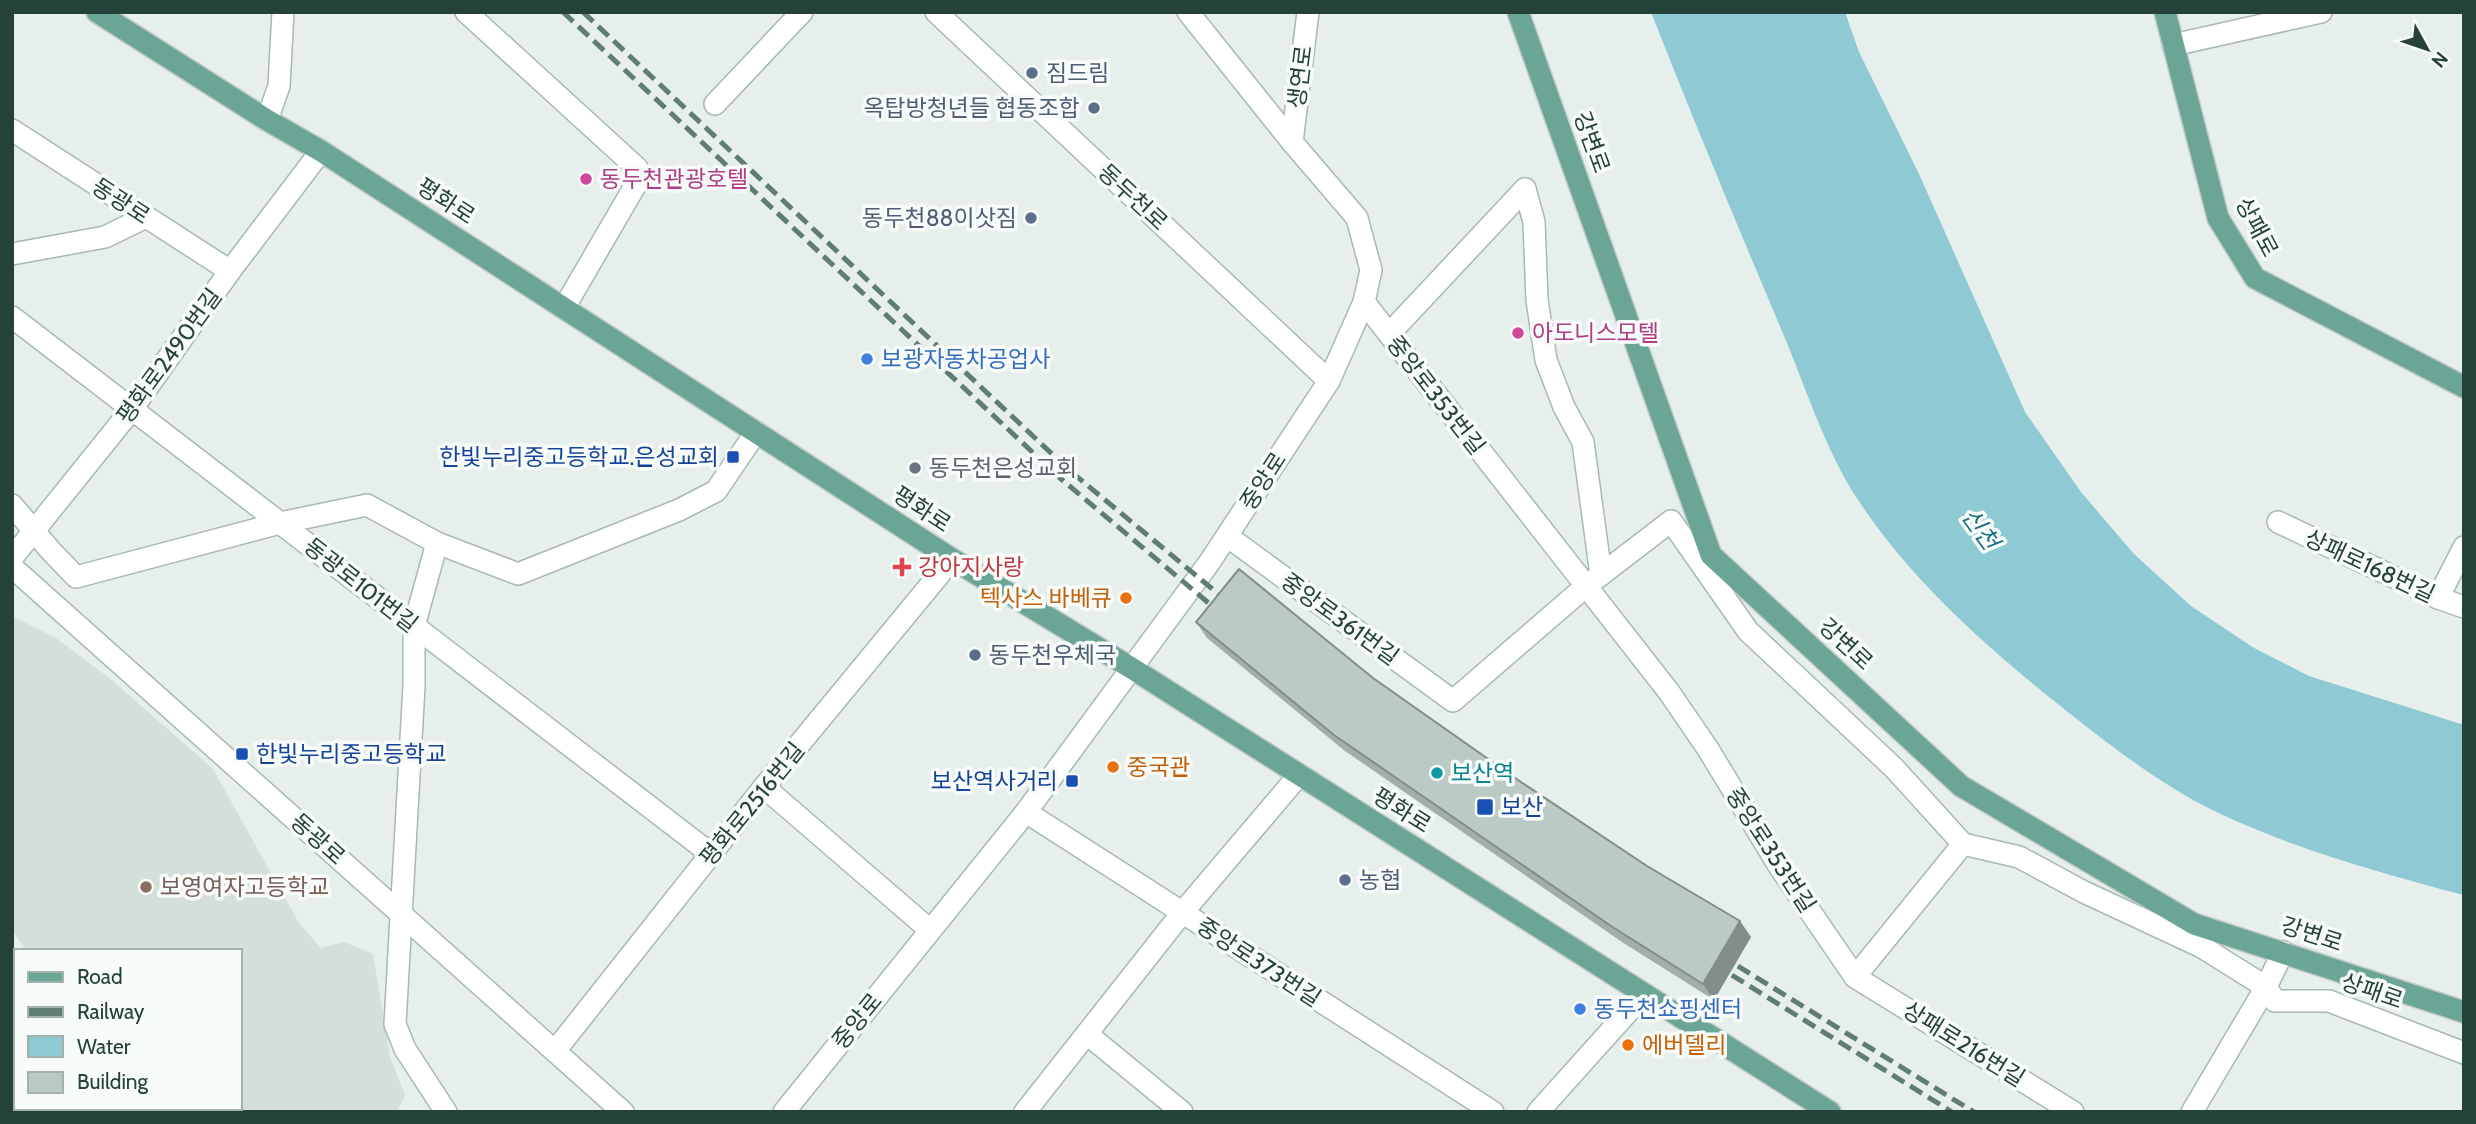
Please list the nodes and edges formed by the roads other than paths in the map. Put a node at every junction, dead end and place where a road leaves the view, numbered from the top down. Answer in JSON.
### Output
{"nodes":[{"id":1,"x":97,"y":12,"type":"edge"},
{"id":2,"x":283,"y":12,"type":"edge"},
{"id":3,"x":466,"y":12,"type":"edge"},
{"id":4,"x":802,"y":12,"type":"edge"},
{"id":5,"x":936,"y":12,"type":"edge"},
{"id":6,"x":1188,"y":12,"type":"edge"},
{"id":7,"x":1308,"y":12,"type":"edge"},
{"id":8,"x":1518,"y":12,"type":"edge"},
{"id":9,"x":2165,"y":12,"type":"edge"},
{"id":10,"x":2321,"y":12,"type":"edge"},
{"id":11,"x":2265,"y":19,"type":"edge"},
{"id":12,"x":2173,"y":45,"type":"junction"},
{"id":13,"x":715,"y":104,"type":"dead end"},
{"id":14,"x":267,"y":120,"type":"junction"},
{"id":15,"x":12,"y":130,"type":"edge"},
{"id":16,"x":1293,"y":142,"type":"junction"},
{"id":17,"x":321,"y":151,"type":"junction"},
{"id":18,"x":146,"y":217,"type":"junction"},
{"id":19,"x":12,"y":254,"type":"edge"},
{"id":20,"x":230,"y":271,"type":"junction"},
{"id":21,"x":1364,"y":302,"type":"junction"},
{"id":22,"x":564,"y":309,"type":"junction"},
{"id":23,"x":12,"y":317,"type":"edge"},
{"id":24,"x":1389,"y":334,"type":"junction"},
{"id":25,"x":1329,"y":382,"type":"junction"},
{"id":26,"x":2464,"y":387,"type":"edge"},
{"id":27,"x":132,"y":409,"type":"junction"},
{"id":28,"x":756,"y":432,"type":"junction"},
{"id":29,"x":12,"y":505,"type":"edge"},
{"id":30,"x":280,"y":523,"type":"junction"},
{"id":31,"x":2278,"y":523,"type":"dead end"},
{"id":32,"x":35,"y":530,"type":"junction"},
{"id":33,"x":1227,"y":536,"type":"junction"},
{"id":34,"x":436,"y":543,"type":"junction"},
{"id":35,"x":2464,"y":547,"type":"edge"},
{"id":36,"x":12,"y":558,"type":"edge"},
{"id":37,"x":952,"y":559,"type":"junction"},
{"id":38,"x":12,"y":567,"type":"edge"},
{"id":39,"x":1593,"y":581,"type":"junction"},
{"id":40,"x":2438,"y":598,"type":"junction"},
{"id":41,"x":2464,"y":607,"type":"edge"},
{"id":42,"x":414,"y":626,"type":"junction"},
{"id":43,"x":1133,"y":668,"type":"junction"},
{"id":44,"x":1299,"y":775,"type":"junction"},
{"id":45,"x":764,"y":787,"type":"junction"},
{"id":46,"x":1026,"y":812,"type":"junction"},
{"id":47,"x":1963,"y":844,"type":"junction"},
{"id":48,"x":711,"y":854,"type":"junction"},
{"id":49,"x":400,"y":912,"type":"junction"},
{"id":50,"x":1182,"y":913,"type":"junction"},
{"id":51,"x":930,"y":930,"type":"junction"},
{"id":52,"x":2283,"y":953,"type":"junction"},
{"id":53,"x":1855,"y":977,"type":"junction"},
{"id":54,"x":2266,"y":987,"type":"junction"},
{"id":55,"x":1644,"y":994,"type":"junction"},
{"id":56,"x":2464,"y":1012,"type":"edge"},
{"id":57,"x":1087,"y":1034,"type":"junction"},
{"id":58,"x":555,"y":1051,"type":"junction"},
{"id":59,"x":2464,"y":1053,"type":"edge"},
{"id":60,"x":446,"y":1112,"type":"edge"},
{"id":61,"x":623,"y":1112,"type":"edge"},
{"id":62,"x":784,"y":1112,"type":"edge"},
{"id":63,"x":1025,"y":1112,"type":"edge"},
{"id":64,"x":1182,"y":1112,"type":"edge"},
{"id":65,"x":1493,"y":1112,"type":"edge"},
{"id":66,"x":1538,"y":1112,"type":"edge"},
{"id":67,"x":1830,"y":1112,"type":"edge"},
{"id":68,"x":2073,"y":1112,"type":"edge"},
{"id":69,"x":2192,"y":1112,"type":"edge"}],
"edges":[{"from":1,"to":14,"type":"main road","name":"평화로"},
{"from":2,"to":14,"type":"street"},
{"from":3,"to":22,"type":"street"},
{"from":4,"to":13,"type":"street"},
{"from":5,"to":25,"type":"street","name":"동두천로"},
{"from":6,"to":16,"type":"street","name":"중앙로"},
{"from":7,"to":16,"type":"street","name":"생연로"},
{"from":8,"to":52,"type":"main road","name":"강변로"},
{"from":9,"to":12,"type":"main road","name":"상패로"},
{"from":10,"to":11,"type":"street"},
{"from":11,"to":12,"type":"street"},
{"from":12,"to":26,"type":"main road","name":"상패로"},
{"from":14,"to":17,"type":"main road","name":"평화로"},
{"from":15,"to":18,"type":"street","name":"동광로"},
{"from":16,"to":21,"type":"street","name":"중앙로"},
{"from":17,"to":20,"type":"street","name":"평화로2490번길"},
{"from":17,"to":22,"type":"main road","name":"평화로"},
{"from":18,"to":19,"type":"street"},
{"from":18,"to":20,"type":"street","name":"동광로"},
{"from":20,"to":27,"type":"street","name":"평화로2490번길"},
{"from":21,"to":24,"type":"street","name":"중앙로353번길"},
{"from":21,"to":25,"type":"street","name":"중앙로"},
{"from":22,"to":28,"type":"main road","name":"평화로"},
{"from":23,"to":27,"type":"street","name":"동광로101번길"},
{"from":24,"to":39,"type":"street","name":"중앙로353번길"},
{"from":24,"to":39,"type":"street"},
{"from":25,"to":33,"type":"street","name":"중앙로"},
{"from":27,"to":30,"type":"street","name":"동광로101번길"},
{"from":27,"to":32,"type":"street","name":"평화로2490번길"},
{"from":28,"to":34,"type":"street"},
{"from":28,"to":37,"type":"main road","name":"평화로"},
{"from":29,"to":32,"type":"street"},
{"from":30,"to":32,"type":"street"},
{"from":30,"to":34,"type":"street"},
{"from":30,"to":42,"type":"street","name":"동광로101번길"},
{"from":31,"to":40,"type":"street","name":"상패로168번길"},
{"from":32,"to":36,"type":"street","name":"평화로2490번길"},
{"from":33,"to":39,"type":"street","name":"중앙로361번길"},
{"from":33,"to":43,"type":"street","name":"중앙로"},
{"from":34,"to":42,"type":"street"},
{"from":35,"to":40,"type":"street"},
{"from":37,"to":43,"type":"main road","name":"평화로"},
{"from":37,"to":45,"type":"street","name":"평화로2516번길"},
{"from":38,"to":49,"type":"street","name":"동광로"},
{"from":39,"to":47,"type":"street"},
{"from":39,"to":53,"type":"street","name":"중앙로353번길"},
{"from":40,"to":41,"type":"street","name":"상패로168번길"},
{"from":42,"to":48,"type":"street","name":"동광로101번길"},
{"from":42,"to":49,"type":"street"},
{"from":43,"to":44,"type":"main road","name":"평화로"},
{"from":43,"to":46,"type":"street","name":"중앙로"},
{"from":44,"to":50,"type":"street"},
{"from":44,"to":55,"type":"main road","name":"평화로"},
{"from":45,"to":48,"type":"street","name":"평화로2516번길"},
{"from":45,"to":51,"type":"street"},
{"from":46,"to":50,"type":"street","name":"중앙로373번길"},
{"from":46,"to":51,"type":"street","name":"중앙로"},
{"from":47,"to":53,"type":"street"},
{"from":47,"to":54,"type":"street"},
{"from":48,"to":58,"type":"street","name":"평화로2516번길"},
{"from":49,"to":58,"type":"street","name":"동광로"},
{"from":49,"to":60,"type":"street"},
{"from":50,"to":57,"type":"street"},
{"from":50,"to":65,"type":"street","name":"중앙로373번길"},
{"from":51,"to":62,"type":"street","name":"중앙로"},
{"from":52,"to":54,"type":"street"},
{"from":52,"to":56,"type":"main road","name":"강변로"},
{"from":53,"to":68,"type":"street","name":"상패로216번길"},
{"from":54,"to":59,"type":"street","name":"상패로"},
{"from":54,"to":69,"type":"street"},
{"from":55,"to":66,"type":"street"},
{"from":55,"to":67,"type":"main road","name":"평화로"},
{"from":57,"to":63,"type":"street"},
{"from":57,"to":64,"type":"street"},
{"from":58,"to":61,"type":"street","name":"동광로"}]}
